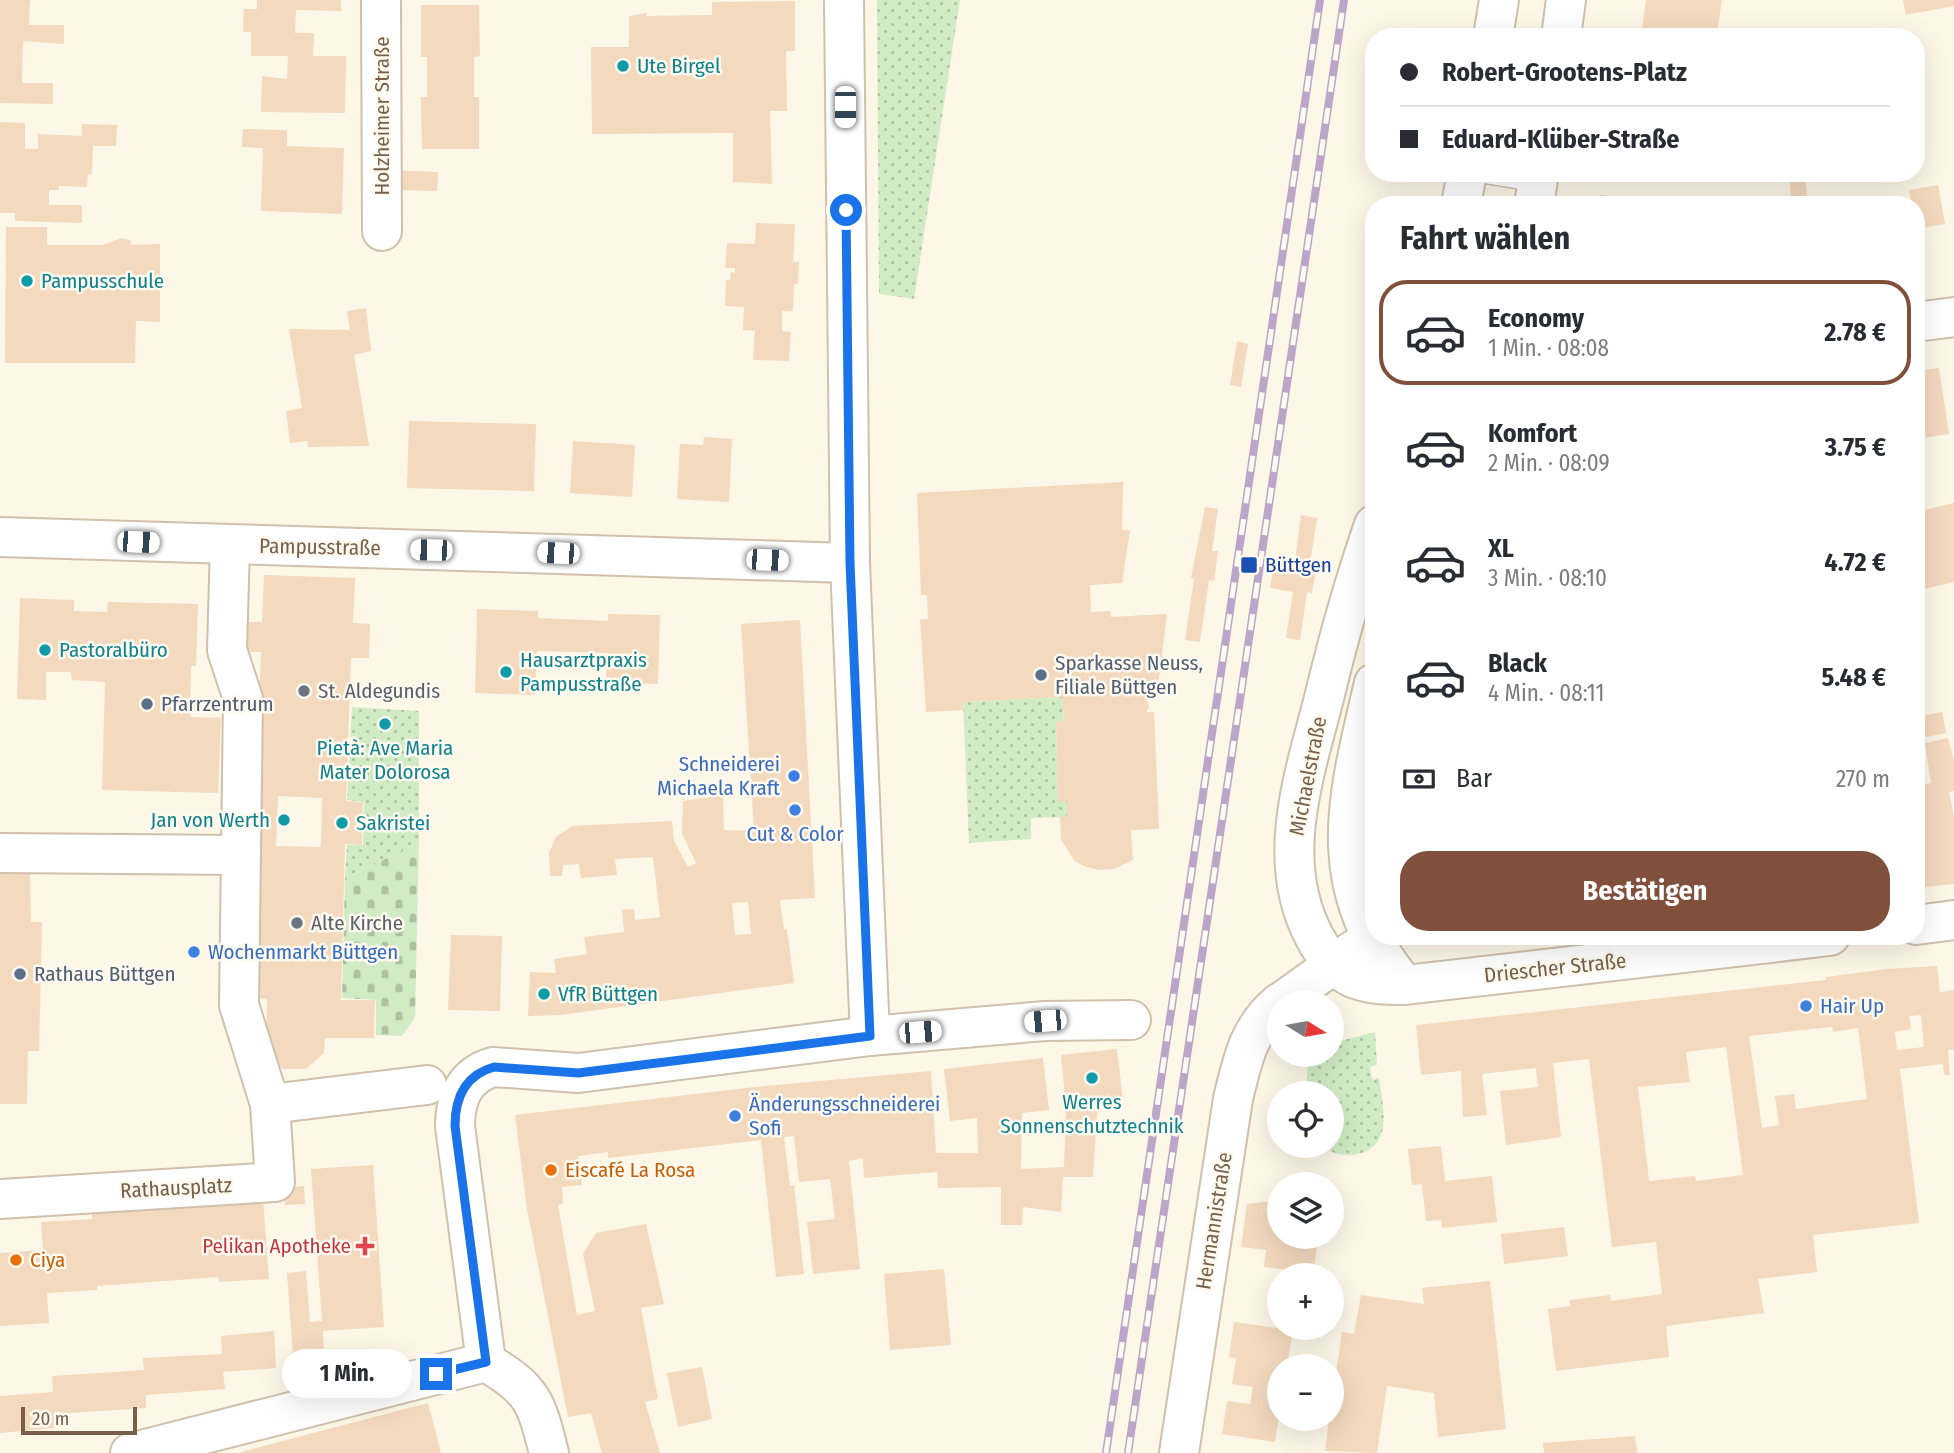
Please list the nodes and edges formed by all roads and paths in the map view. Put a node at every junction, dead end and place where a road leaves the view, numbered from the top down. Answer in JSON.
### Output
{"nodes":[{"id":1,"x":381,"y":0,"type":"edge"},
{"id":2,"x":844,"y":0,"type":"edge"},
{"id":3,"x":1499,"y":0,"type":"edge"},
{"id":4,"x":1566,"y":0,"type":"edge"},
{"id":5,"x":1494,"y":28,"type":"edge"},
{"id":6,"x":1561,"y":28,"type":"edge"},
{"id":7,"x":382,"y":231,"type":"dead end"},
{"id":8,"x":1954,"y":317,"type":"edge"},
{"id":9,"x":1925,"y":321,"type":"edge"},
{"id":10,"x":0,"y":537,"type":"edge"},
{"id":11,"x":230,"y":545,"type":"junction"},
{"id":12,"x":1365,"y":554,"type":"edge"},
{"id":13,"x":850,"y":563,"type":"junction"},
{"id":14,"x":1365,"y":725,"type":"edge"},
{"id":15,"x":0,"y":853,"type":"edge"},
{"id":16,"x":241,"y":855,"type":"junction"},
{"id":17,"x":1954,"y":920,"type":"edge"},
{"id":18,"x":1365,"y":923,"type":"edge"},
{"id":19,"x":1925,"y":924,"type":"edge"},
{"id":20,"x":1365,"y":942,"type":"edge"},
{"id":21,"x":1375,"y":945,"type":"edge"},
{"id":22,"x":1752,"y":945,"type":"edge"},
{"id":23,"x":1334,"y":963,"type":"junction"},
{"id":24,"x":1405,"y":985,"type":"junction"},
{"id":25,"x":1298,"y":990,"type":"edge"},
{"id":26,"x":1267,"y":1015,"type":"edge"},
{"id":27,"x":1131,"y":1020,"type":"dead end"},
{"id":28,"x":870,"y":1036,"type":"junction"},
{"id":29,"x":444,"y":1088,"type":"junction"},
{"id":30,"x":270,"y":1104,"type":"junction"},
{"id":31,"x":0,"y":1199,"type":"edge"},
{"id":32,"x":486,"y":1362,"type":"junction"},
{"id":33,"x":1185,"y":1452,"type":"edge"},
{"id":34,"x":130,"y":1453,"type":"edge"},
{"id":35,"x":549,"y":1453,"type":"edge"}],
"edges":[{"from":1,"to":7,"type":"street","name":"Holzheimer Straße"},
{"from":2,"to":13,"type":"street"},
{"from":3,"to":5,"type":"street"},
{"from":4,"to":6,"type":"street"},
{"from":8,"to":9,"type":"street"},
{"from":10,"to":11,"type":"street","name":"Pampusstraße"},
{"from":11,"to":13,"type":"street","name":"Pampusstraße"},
{"from":11,"to":16,"type":"street","name":"Rathausplatz"},
{"from":12,"to":23,"type":"street","name":"Michaelstraße"},
{"from":13,"to":28,"type":"street"},
{"from":14,"to":18,"type":"street"},
{"from":15,"to":16,"type":"street"},
{"from":16,"to":30,"type":"street","name":"Rathausplatz"},
{"from":17,"to":19,"type":"street"},
{"from":20,"to":23,"type":"street","name":"Hermannistraße"},
{"from":21,"to":24,"type":"street"},
{"from":22,"to":24,"type":"street","name":"Driescher Straße"},
{"from":23,"to":24,"type":"street","name":"Michaelstraße"},
{"from":23,"to":25,"type":"street","name":"Hermannistraße"},
{"from":26,"to":33,"type":"street","name":"Hermannistraße"},
{"from":27,"to":28,"type":"street"},
{"from":28,"to":29,"type":"street"},
{"from":29,"to":30,"type":"street"},
{"from":29,"to":32,"type":"street"},
{"from":30,"to":31,"type":"street","name":"Rathausplatz"},
{"from":32,"to":34,"type":"street"},
{"from":32,"to":35,"type":"street"}]}
